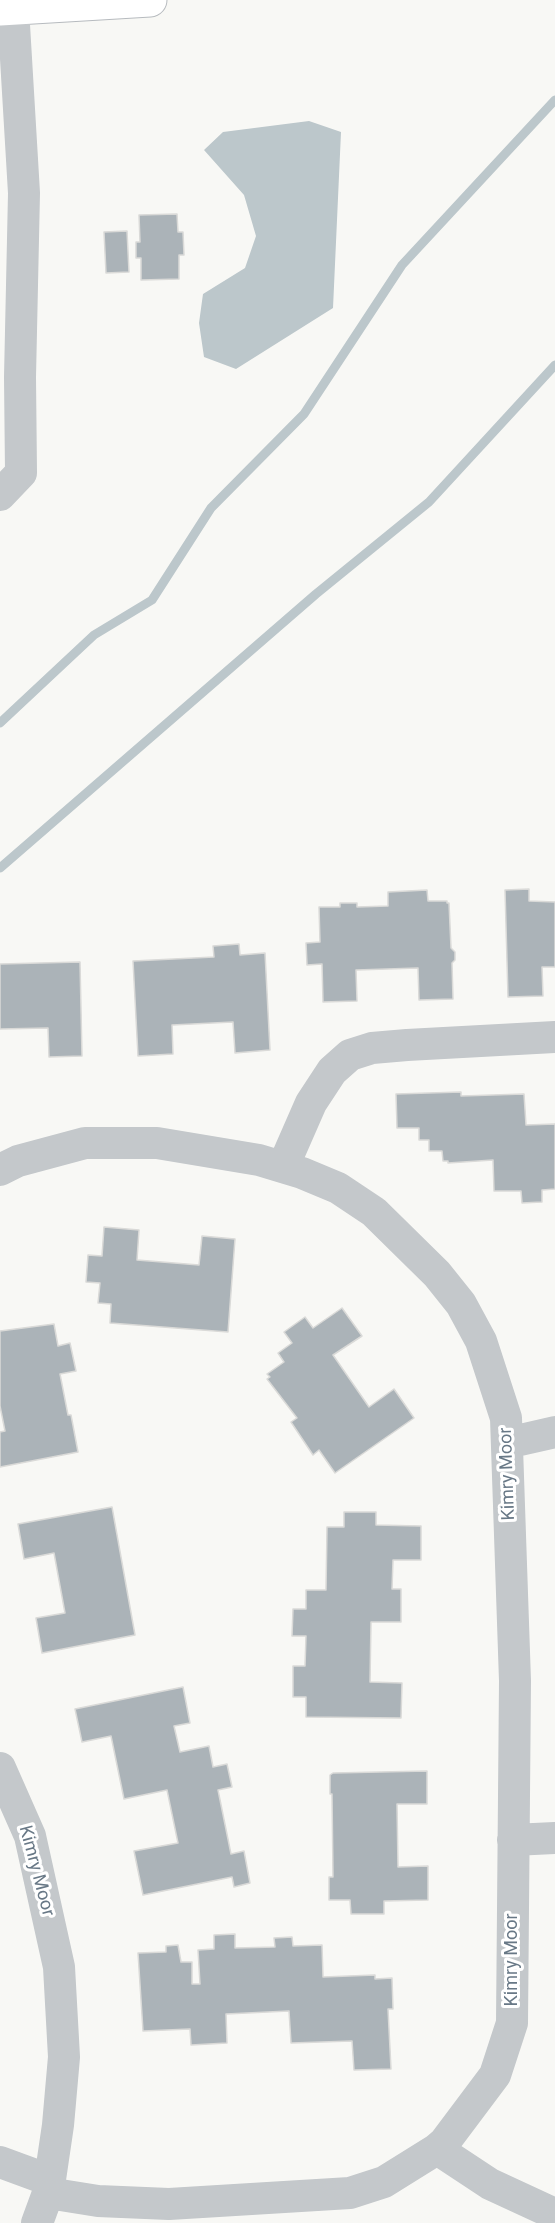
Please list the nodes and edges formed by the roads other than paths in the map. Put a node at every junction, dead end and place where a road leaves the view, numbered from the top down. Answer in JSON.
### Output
{"nodes":[{"id":1,"x":150,"y":0,"type":"edge"},
{"id":2,"x":6,"y":9,"type":"edge"},
{"id":3,"x":0,"y":495,"type":"edge"},
{"id":4,"x":555,"y":1037,"type":"edge"},
{"id":5,"x":284,"y":1167,"type":"junction"},
{"id":6,"x":0,"y":1170,"type":"edge"},
{"id":7,"x":555,"y":1432,"type":"edge"},
{"id":8,"x":507,"y":1443,"type":"junction"},
{"id":9,"x":0,"y":1768,"type":"edge"},
{"id":10,"x":555,"y":1838,"type":"edge"},
{"id":11,"x":513,"y":1840,"type":"junction"},
{"id":12,"x":437,"y":2149,"type":"junction"},
{"id":13,"x":0,"y":2162,"type":"edge"},
{"id":14,"x":49,"y":2187,"type":"junction"},
{"id":15,"x":555,"y":2214,"type":"edge"},
{"id":16,"x":38,"y":2223,"type":"edge"}],
"edges":[{"from":1,"to":2,"type":"main road"},
{"from":2,"to":3,"type":"street"},
{"from":4,"to":5,"type":"street"},
{"from":5,"to":6,"type":"street","name":"Kimry Moor"},
{"from":5,"to":8,"type":"street","name":"Kimry Moor"},
{"from":7,"to":8,"type":"street"},
{"from":8,"to":11,"type":"street","name":"Kimry Moor"},
{"from":9,"to":14,"type":"street","name":"Kimry Moor"},
{"from":10,"to":11,"type":"street"},
{"from":11,"to":12,"type":"street","name":"Kimry Moor"},
{"from":12,"to":14,"type":"street","name":"Kimry Moor"},
{"from":12,"to":15,"type":"street"},
{"from":13,"to":14,"type":"street"},
{"from":14,"to":16,"type":"street","name":"Kimry Moor"}]}
